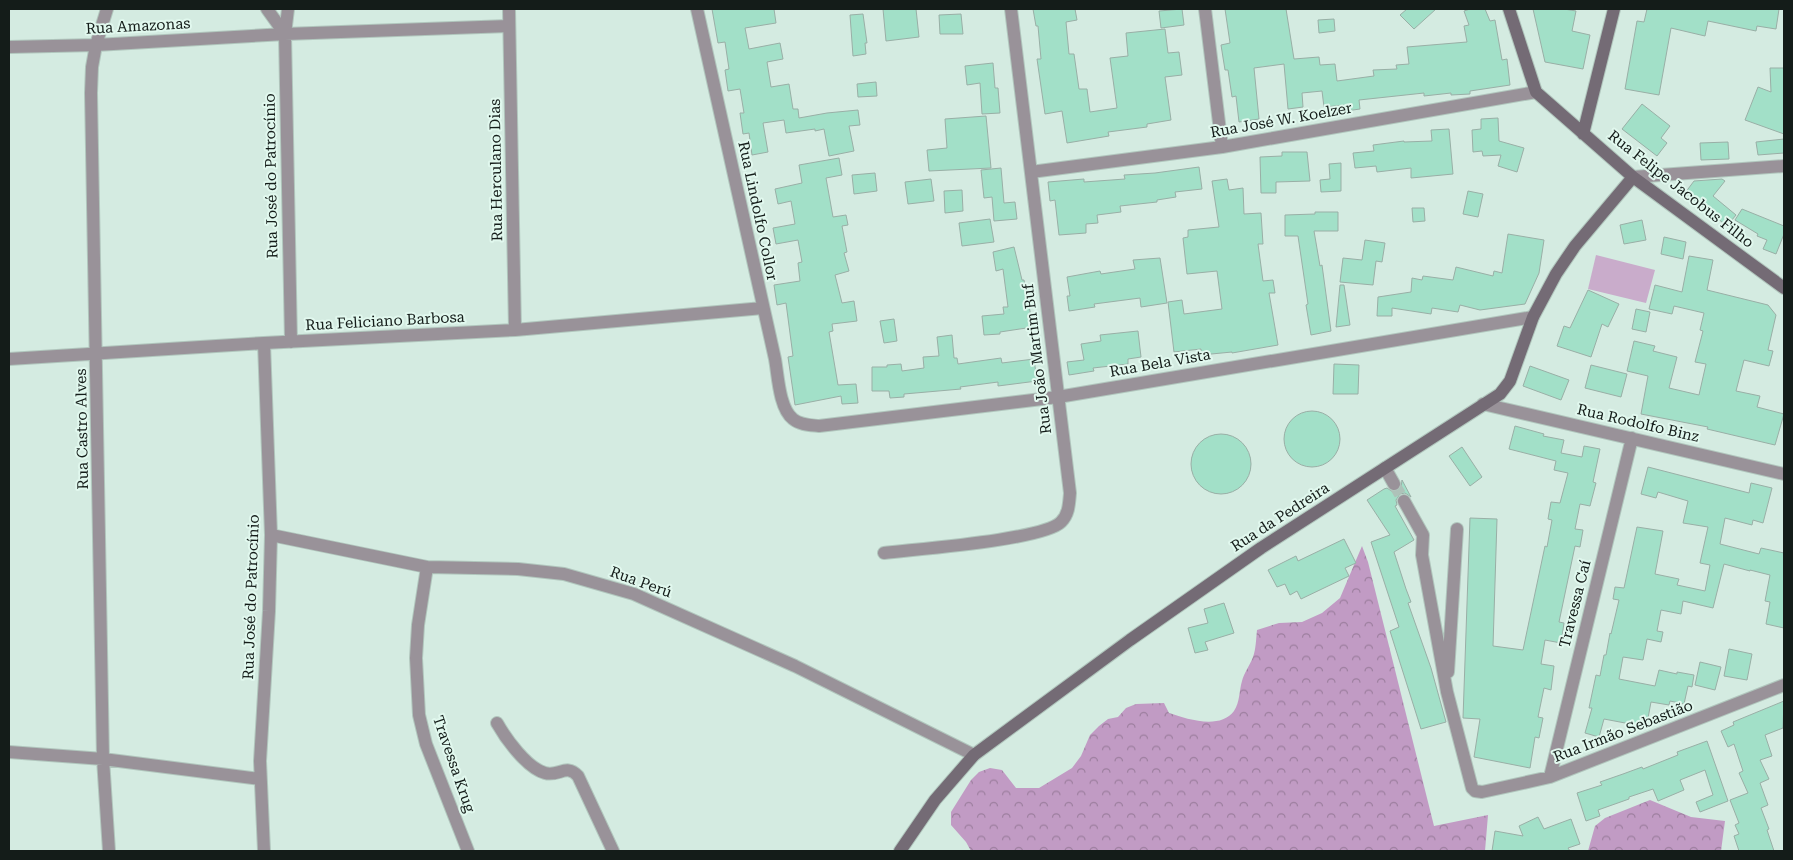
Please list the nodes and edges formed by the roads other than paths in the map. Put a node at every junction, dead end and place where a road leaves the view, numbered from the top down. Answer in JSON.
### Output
{"nodes":[{"id":1,"x":106,"y":9,"type":"edge"},
{"id":2,"x":267,"y":9,"type":"edge"},
{"id":3,"x":288,"y":9,"type":"edge"},
{"id":4,"x":509,"y":9,"type":"edge"},
{"id":5,"x":697,"y":9,"type":"edge"},
{"id":6,"x":1011,"y":9,"type":"edge"},
{"id":7,"x":1205,"y":9,"type":"edge"},
{"id":8,"x":1510,"y":9,"type":"edge"},
{"id":9,"x":1614,"y":9,"type":"edge"},
{"id":10,"x":510,"y":26,"type":"junction"},
{"id":11,"x":285,"y":34,"type":"junction"},
{"id":12,"x":96,"y":45,"type":"junction"},
{"id":13,"x":9,"y":47,"type":"edge"},
{"id":14,"x":1536,"y":92,"type":"junction"},
{"id":15,"x":1583,"y":134,"type":"junction"},
{"id":16,"x":1222,"y":147,"type":"junction"},
{"id":17,"x":1784,"y":166,"type":"edge"},
{"id":18,"x":1032,"y":172,"type":"junction"},
{"id":19,"x":1633,"y":177,"type":"junction"},
{"id":20,"x":1784,"y":288,"type":"edge"},
{"id":21,"x":763,"y":308,"type":"junction"},
{"id":22,"x":1533,"y":317,"type":"junction"},
{"id":23,"x":515,"y":330,"type":"junction"},
{"id":24,"x":291,"y":342,"type":"junction"},
{"id":25,"x":264,"y":343,"type":"junction"},
{"id":26,"x":97,"y":354,"type":"junction"},
{"id":27,"x":9,"y":359,"type":"edge"},
{"id":28,"x":1058,"y":396,"type":"junction"},
{"id":29,"x":1483,"y":404,"type":"junction"},
{"id":30,"x":792,"y":418,"type":"joint"},
{"id":31,"x":1632,"y":438,"type":"junction"},
{"id":32,"x":1385,"y":468,"type":"junction"},
{"id":33,"x":1784,"y":474,"type":"edge"},
{"id":34,"x":1394,"y":484,"type":"tunnel mouth"},
{"id":35,"x":1404,"y":501,"type":"tunnel mouth"},
{"id":36,"x":1457,"y":529,"type":"dead end"},
{"id":37,"x":270,"y":535,"type":"junction"},
{"id":38,"x":884,"y":553,"type":"dead end"},
{"id":39,"x":427,"y":567,"type":"junction"},
{"id":40,"x":1784,"y":685,"type":"edge"},
{"id":41,"x":1447,"y":692,"type":"junction"},
{"id":42,"x":497,"y":723,"type":"dead end"},
{"id":43,"x":9,"y":752,"type":"edge"},
{"id":44,"x":974,"y":755,"type":"junction"},
{"id":45,"x":103,"y":759,"type":"junction"},
{"id":46,"x":1550,"y":777,"type":"junction"},
{"id":47,"x":260,"y":779,"type":"junction"},
{"id":48,"x":109,"y":851,"type":"edge"},
{"id":49,"x":264,"y":851,"type":"edge"},
{"id":50,"x":468,"y":851,"type":"edge"},
{"id":51,"x":613,"y":851,"type":"edge"},
{"id":52,"x":900,"y":851,"type":"edge"}],
"edges":[{"from":1,"to":12,"type":"street","name":"Rua Castro Alves"},
{"from":2,"to":11,"type":"street"},
{"from":3,"to":11,"type":"street","name":"Rua José do Patrocínio"},
{"from":4,"to":10,"type":"street","name":"Rua Herculano Dias"},
{"from":5,"to":21,"type":"street","name":"Rua Lindolfo Collor"},
{"from":6,"to":18,"type":"street","name":"Rua João Martim Buf"},
{"from":7,"to":16,"type":"street"},
{"from":8,"to":14,"type":"street"},
{"from":9,"to":15,"type":"street"},
{"from":10,"to":11,"type":"street","name":"Rua Amazonas"},
{"from":10,"to":23,"type":"street","name":"Rua Herculano Dias"},
{"from":11,"to":12,"type":"street","name":"Rua Amazonas"},
{"from":11,"to":24,"type":"street","name":"Rua José do Patrocínio"},
{"from":12,"to":13,"type":"street","name":"Rua Amazonas"},
{"from":12,"to":26,"type":"street","name":"Rua Castro Alves"},
{"from":14,"to":15,"type":"street","name":"Rua Felipe Jacobus Filho"},
{"from":14,"to":16,"type":"street","name":"Rua José W. Koelzer"},
{"from":15,"to":19,"type":"street","name":"Rua Felipe Jacobus Filho"},
{"from":16,"to":18,"type":"street","name":"Rua José W. Koelzer"},
{"from":17,"to":19,"type":"street"},
{"from":18,"to":28,"type":"street","name":"Rua João Martim Buf"},
{"from":19,"to":20,"type":"street","name":"Rua Felipe Jacobus Filho"},
{"from":19,"to":22,"type":"street","name":"Rua da Pedreira"},
{"from":21,"to":23,"type":"street","name":"Rua Feliciano Barbosa"},
{"from":21,"to":30,"type":"street","name":"Rua Lindolfo Collor"},
{"from":22,"to":28,"type":"street","name":"Rua Bela Vista"},
{"from":22,"to":29,"type":"street","name":"Rua da Pedreira"},
{"from":23,"to":24,"type":"street","name":"Rua Feliciano Barbosa"},
{"from":24,"to":25,"type":"street","name":"Rua Feliciano Barbosa"},
{"from":25,"to":26,"type":"street","name":"Rua Feliciano Barbosa"},
{"from":25,"to":37,"type":"street","name":"Rua José do Patrocínio"},
{"from":26,"to":27,"type":"street","name":"Rua Feliciano Barbosa"},
{"from":26,"to":45,"type":"street","name":"Rua Castro Alves"},
{"from":28,"to":30,"type":"street","name":"Rua Bela Vista"},
{"from":28,"to":38,"type":"street","name":"Rua João Martim Buf"},
{"from":29,"to":31,"type":"street","name":"Rua Rodolfo Binz"},
{"from":29,"to":32,"type":"street","name":"Rua da Pedreira"},
{"from":31,"to":33,"type":"street","name":"Rua Rodolfo Binz"},
{"from":31,"to":46,"type":"street","name":"Travessa Caí"},
{"from":32,"to":34,"type":"street"},
{"from":32,"to":44,"type":"street","name":"Rua da Pedreira"},
{"from":35,"to":41,"type":"street"},
{"from":36,"to":41,"type":"street"},
{"from":37,"to":39,"type":"street","name":"Rua Perú"},
{"from":37,"to":47,"type":"street","name":"Rua José do Patrocínio"},
{"from":39,"to":44,"type":"street","name":"Rua Perú"},
{"from":39,"to":50,"type":"street","name":"Travessa Krug"},
{"from":40,"to":46,"type":"street","name":"Rua Irmão Sebastião"},
{"from":41,"to":46,"type":"street","name":"Rua Irmão Sebastião"},
{"from":42,"to":51,"type":"street"},
{"from":43,"to":45,"type":"street"},
{"from":44,"to":52,"type":"street","name":"Rua da Pedreira"},
{"from":45,"to":47,"type":"street"},
{"from":45,"to":48,"type":"street","name":"Rua Castro Alves"},
{"from":47,"to":49,"type":"street","name":"Rua José do Patrocínio"}]}
